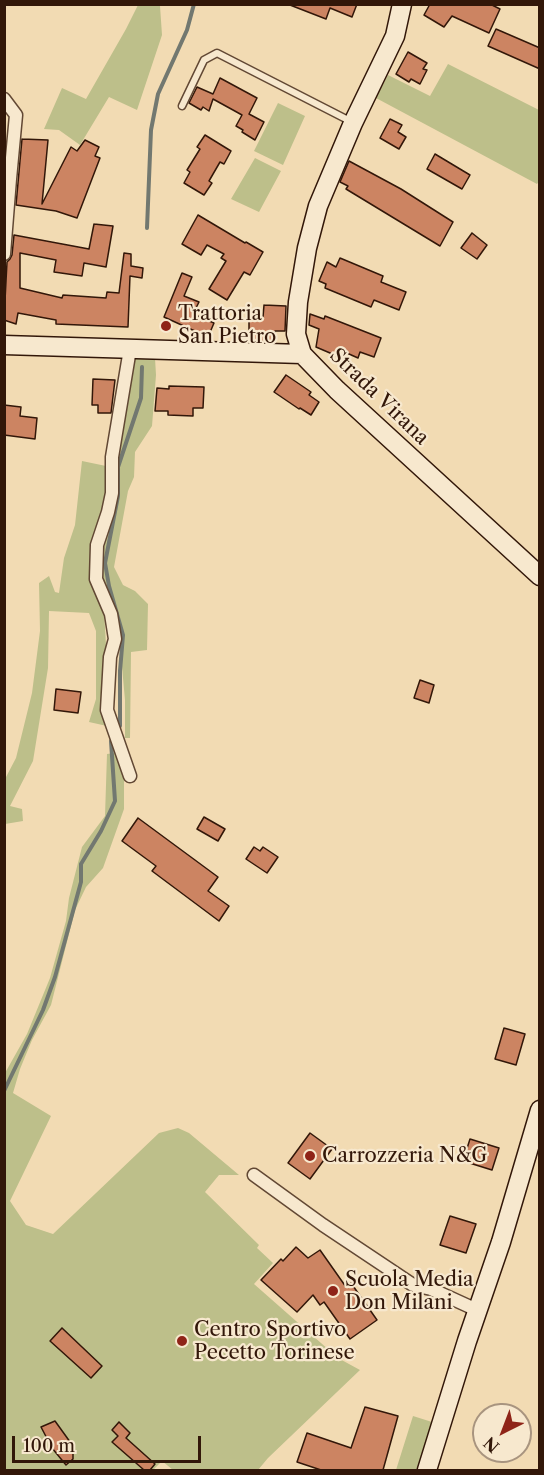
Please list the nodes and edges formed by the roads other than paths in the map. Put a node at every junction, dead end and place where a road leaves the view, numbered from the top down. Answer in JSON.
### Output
{"nodes":[{"id":1,"x":402,"y":4,"type":"edge"},
{"id":2,"x":4,"y":99,"type":"edge"},
{"id":3,"x":182,"y":106,"type":"dead end"},
{"id":4,"x":353,"y":123,"type":"junction"},
{"id":5,"x":4,"y":254,"type":"edge"},
{"id":6,"x":4,"y":345,"type":"edge"},
{"id":7,"x":130,"y":349,"type":"junction"},
{"id":8,"x":302,"y":354,"type":"junction"},
{"id":9,"x":540,"y":576,"type":"edge"},
{"id":10,"x":130,"y":776,"type":"dead end"},
{"id":11,"x":540,"y":1110,"type":"edge"},
{"id":12,"x":254,"y":1175,"type":"dead end"},
{"id":13,"x":477,"y":1310,"type":"junction"},
{"id":14,"x":427,"y":1470,"type":"edge"}],
"edges":[{"from":1,"to":4,"type":"street"},
{"from":2,"to":5,"type":"street"},
{"from":3,"to":4,"type":"lane"},
{"from":4,"to":8,"type":"street"},
{"from":6,"to":7,"type":"street","name":"Strada Virana"},
{"from":7,"to":8,"type":"street","name":"Strada Virana"},
{"from":7,"to":10,"type":"street"},
{"from":8,"to":9,"type":"street","name":"Strada Virana"},
{"from":11,"to":13,"type":"street"},
{"from":12,"to":13,"type":"street"},
{"from":13,"to":14,"type":"street"}]}
